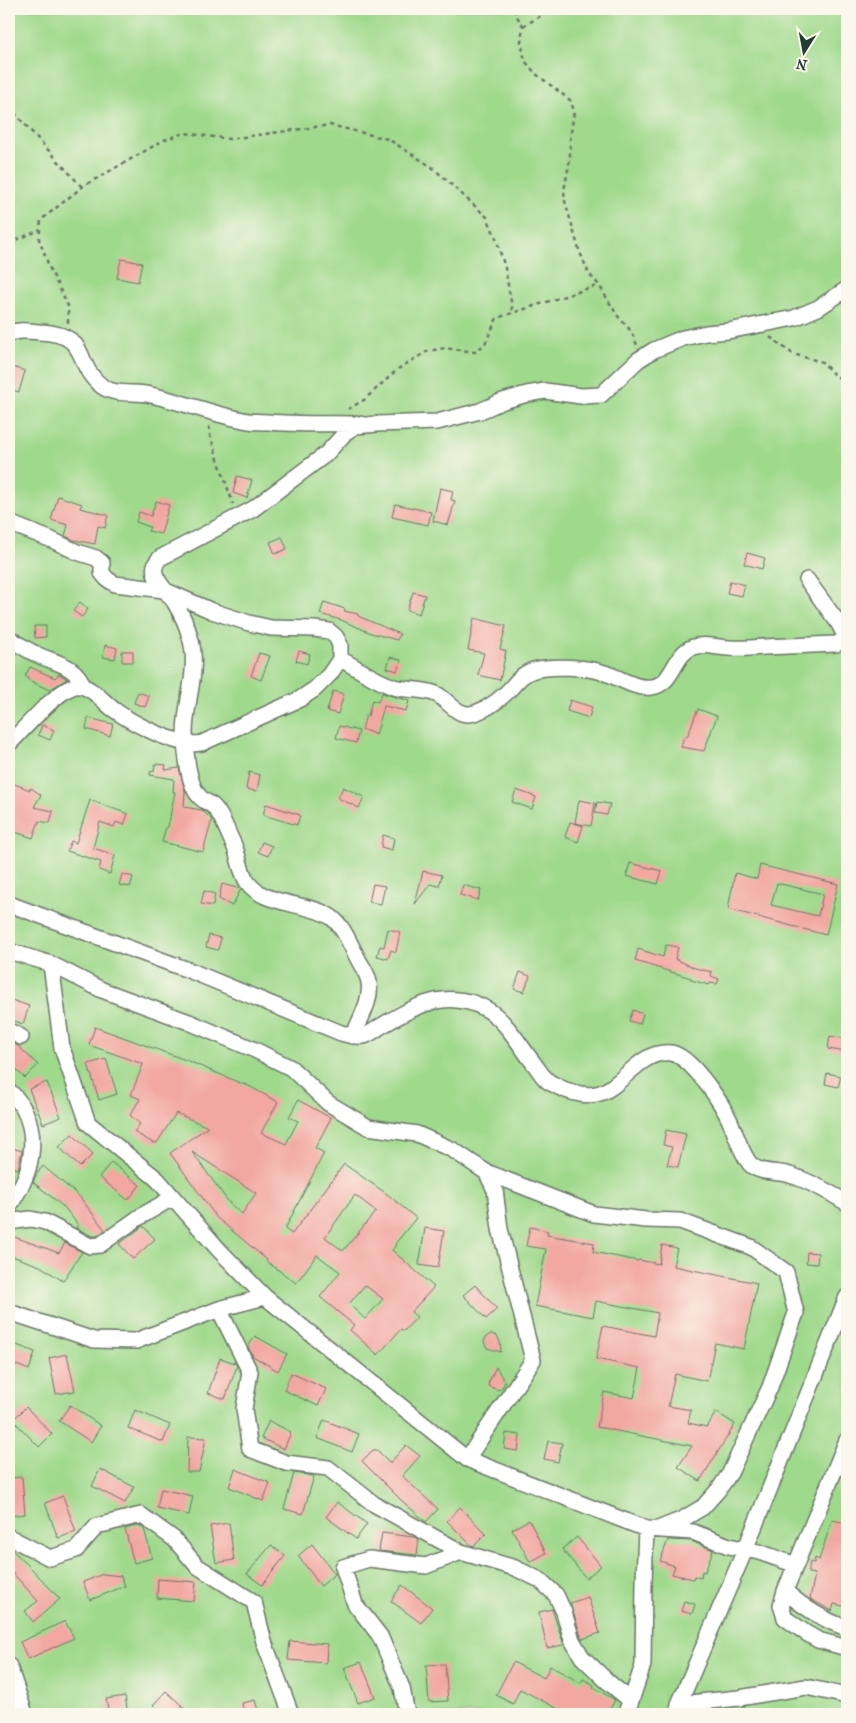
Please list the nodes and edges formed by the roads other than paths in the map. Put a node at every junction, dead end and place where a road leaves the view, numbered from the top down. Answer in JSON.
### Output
{"nodes":[{"id":1,"x":847,"y":289,"type":"edge"},
{"id":2,"x":9,"y":334,"type":"edge"},
{"id":3,"x":377,"y":424,"type":"junction"},
{"id":4,"x":9,"y":523,"type":"edge"},
{"id":5,"x":807,"y":580,"type":"dead end"},
{"id":6,"x":164,"y":590,"type":"junction"},
{"id":7,"x":9,"y":638,"type":"edge"},
{"id":8,"x":340,"y":659,"type":"junction"},
{"id":9,"x":82,"y":686,"type":"junction"},
{"id":10,"x":9,"y":744,"type":"edge"},
{"id":11,"x":186,"y":744,"type":"junction"},
{"id":12,"x":9,"y":904,"type":"edge"},
{"id":13,"x":9,"y":951,"type":"edge"},
{"id":14,"x":51,"y":964,"type":"junction"},
{"id":15,"x":353,"y":1036,"type":"junction"},
{"id":16,"x":9,"y":1091,"type":"edge"},
{"id":17,"x":486,"y":1172,"type":"junction"},
{"id":18,"x":172,"y":1198,"type":"junction"},
{"id":19,"x":847,"y":1203,"type":"edge"},
{"id":20,"x":9,"y":1207,"type":"edge"},
{"id":21,"x":9,"y":1222,"type":"edge"},
{"id":22,"x":265,"y":1297,"type":"junction"},
{"id":23,"x":847,"y":1297,"type":"edge"},
{"id":24,"x":220,"y":1309,"type":"junction"},
{"id":25,"x":9,"y":1312,"type":"edge"},
{"id":26,"x":847,"y":1440,"type":"edge"},
{"id":27,"x":467,"y":1458,"type":"junction"},
{"id":28,"x":652,"y":1529,"type":"junction"},
{"id":29,"x":9,"y":1537,"type":"edge"},
{"id":30,"x":745,"y":1550,"type":"junction"},
{"id":31,"x":461,"y":1552,"type":"junction"},
{"id":32,"x":796,"y":1565,"type":"junction"},
{"id":33,"x":785,"y":1591,"type":"junction"},
{"id":34,"x":847,"y":1628,"type":"edge"},
{"id":35,"x":847,"y":1648,"type":"edge"},
{"id":36,"x":9,"y":1666,"type":"edge"},
{"id":37,"x":847,"y":1696,"type":"edge"},
{"id":38,"x":628,"y":1708,"type":"edge"},
{"id":39,"x":678,"y":1709,"type":"edge"},
{"id":40,"x":25,"y":1714,"type":"edge"},
{"id":41,"x":291,"y":1714,"type":"edge"},
{"id":42,"x":407,"y":1714,"type":"edge"}],
"edges":[{"from":1,"to":3,"type":"street"},
{"from":2,"to":3,"type":"street"},
{"from":3,"to":6,"type":"street"},
{"from":4,"to":6,"type":"street"},
{"from":5,"to":8,"type":"street"},
{"from":6,"to":8,"type":"street"},
{"from":6,"to":11,"type":"street"},
{"from":7,"to":9,"type":"street"},
{"from":8,"to":11,"type":"street"},
{"from":9,"to":10,"type":"street"},
{"from":9,"to":11,"type":"street"},
{"from":11,"to":15,"type":"street"},
{"from":12,"to":15,"type":"street"},
{"from":13,"to":14,"type":"street"},
{"from":14,"to":17,"type":"street"},
{"from":14,"to":18,"type":"street"},
{"from":15,"to":19,"type":"street"},
{"from":16,"to":20,"type":"street"},
{"from":17,"to":27,"type":"street"},
{"from":17,"to":28,"type":"street"},
{"from":18,"to":21,"type":"street"},
{"from":18,"to":22,"type":"street"},
{"from":22,"to":24,"type":"street"},
{"from":22,"to":27,"type":"street"},
{"from":23,"to":30,"type":"street"},
{"from":24,"to":25,"type":"street"},
{"from":24,"to":31,"type":"street"},
{"from":26,"to":32,"type":"street"},
{"from":27,"to":28,"type":"street"},
{"from":28,"to":30,"type":"street"},
{"from":28,"to":38,"type":"street"},
{"from":29,"to":41,"type":"street"},
{"from":30,"to":32,"type":"street"},
{"from":30,"to":39,"type":"street"},
{"from":31,"to":38,"type":"street"},
{"from":31,"to":42,"type":"street"},
{"from":32,"to":33,"type":"street"},
{"from":33,"to":34,"type":"street"},
{"from":33,"to":35,"type":"street"},
{"from":36,"to":40,"type":"street"},
{"from":37,"to":39,"type":"street"}]}
